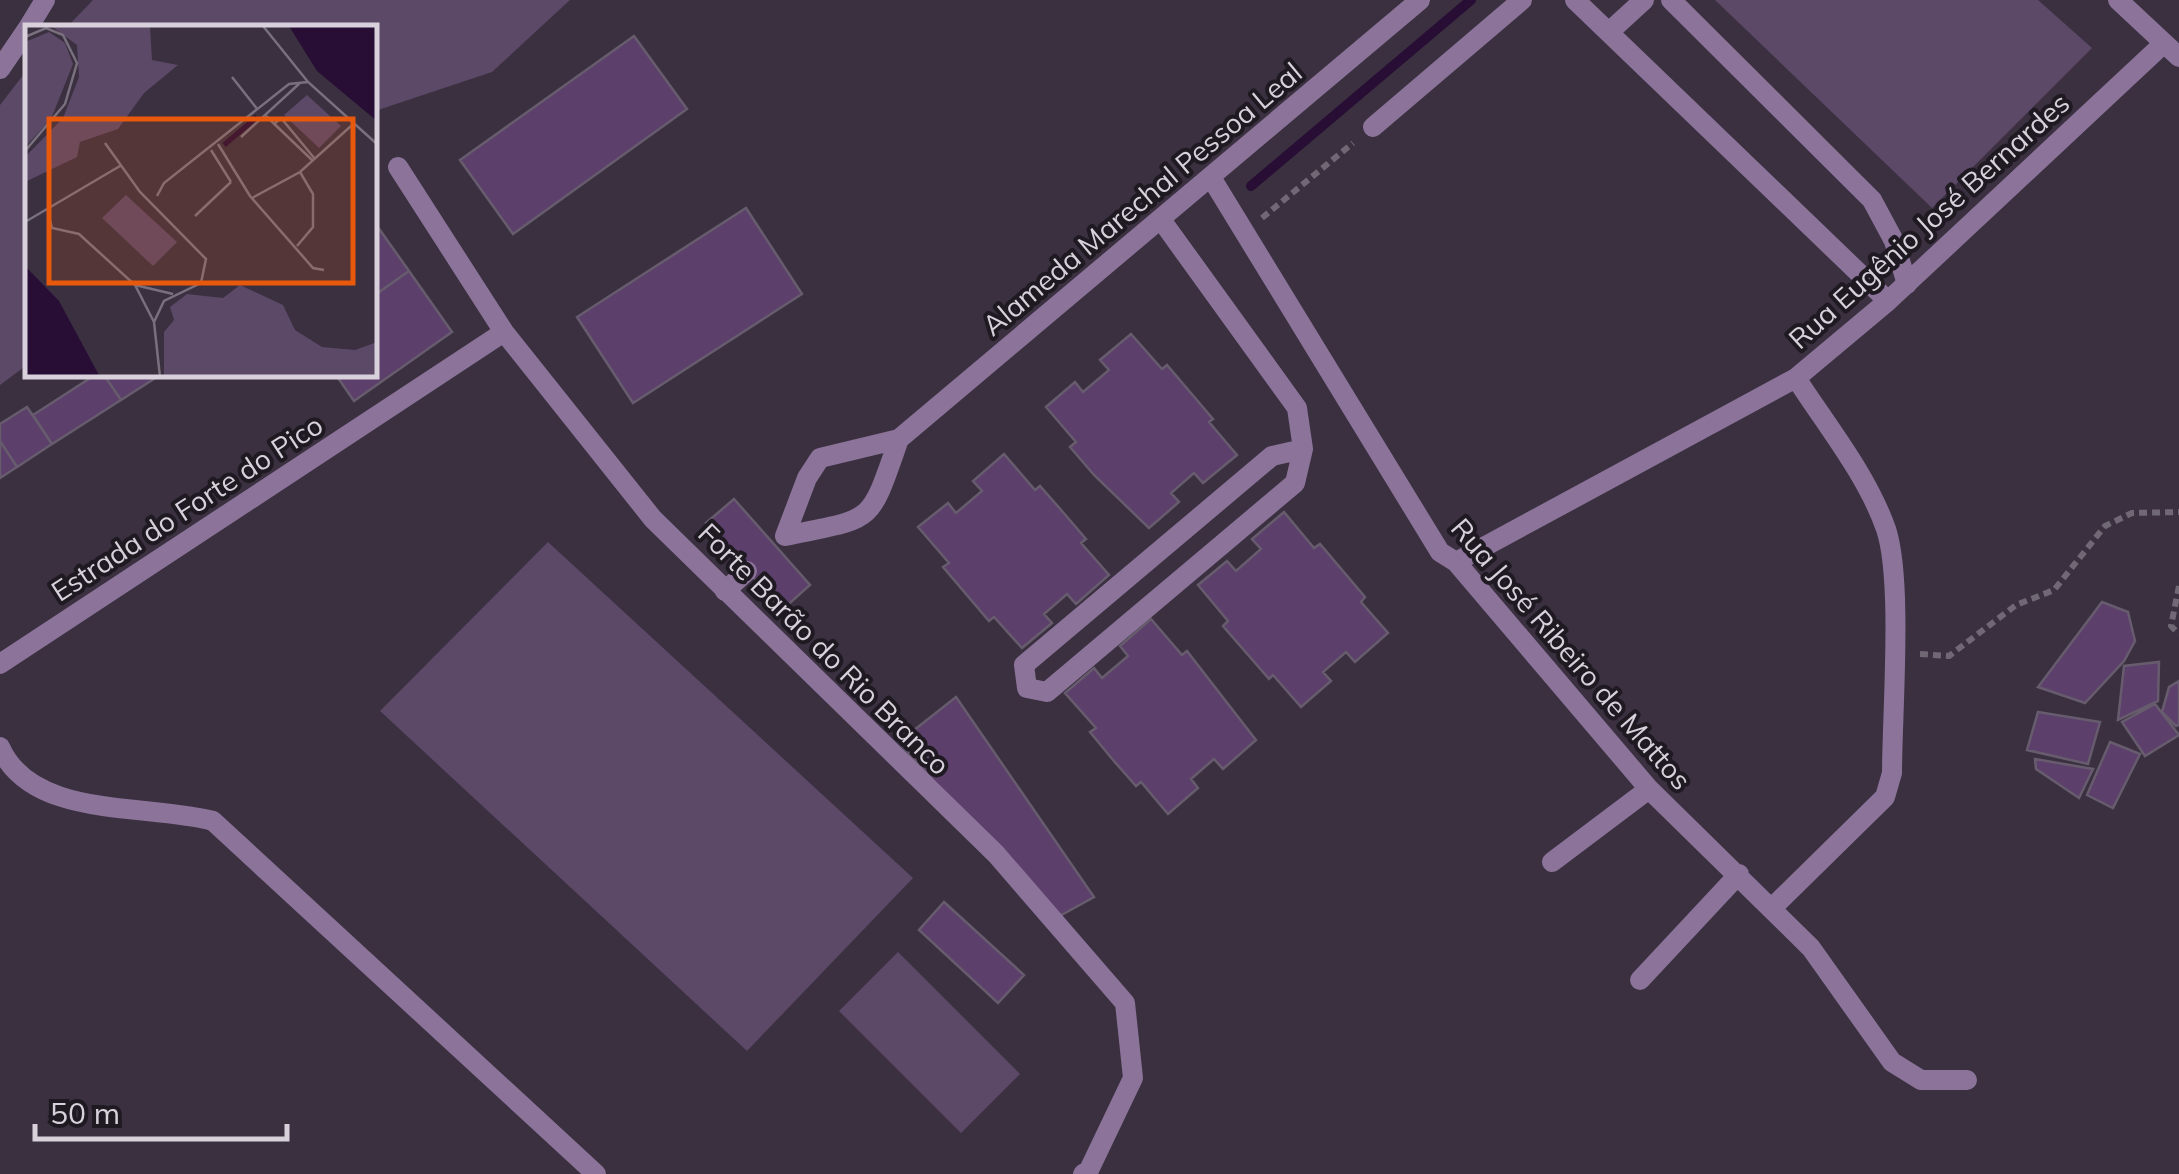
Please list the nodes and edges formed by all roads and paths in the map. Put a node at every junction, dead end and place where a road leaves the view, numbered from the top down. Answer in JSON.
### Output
{"nodes":[{"id":1,"x":45,"y":0,"type":"edge"},
{"id":2,"x":1420,"y":0,"type":"edge"},
{"id":3,"x":1522,"y":0,"type":"edge"},
{"id":4,"x":1576,"y":0,"type":"edge"},
{"id":5,"x":1644,"y":0,"type":"edge"},
{"id":6,"x":1671,"y":0,"type":"edge"},
{"id":7,"x":2118,"y":0,"type":"edge"},
{"id":8,"x":30,"y":25,"type":"edge"},
{"id":9,"x":25,"y":32,"type":"edge"},
{"id":10,"x":1608,"y":32,"type":"junction"},
{"id":11,"x":2170,"y":51,"type":"edge"},
{"id":12,"x":0,"y":70,"type":"edge"},
{"id":13,"x":1374,"y":126,"type":"joint"},
{"id":14,"x":398,"y":168,"type":"dead end"},
{"id":15,"x":1212,"y":178,"type":"junction"},
{"id":16,"x":1162,"y":220,"type":"junction"},
{"id":17,"x":1245,"y":232,"type":"junction"},
{"id":18,"x":1906,"y":284,"type":"junction"},
{"id":19,"x":1888,"y":301,"type":"junction"},
{"id":20,"x":504,"y":332,"type":"junction"},
{"id":21,"x":1796,"y":378,"type":"junction"},
{"id":22,"x":899,"y":439,"type":"junction"},
{"id":23,"x":1304,"y":449,"type":"junction"},
{"id":24,"x":2179,"y":512,"type":"edge"},
{"id":25,"x":1456,"y":562,"type":"junction"},
{"id":26,"x":747,"y":571,"type":"dead end"},
{"id":27,"x":2179,"y":586,"type":"edge"},
{"id":28,"x":725,"y":592,"type":"junction"},
{"id":29,"x":2179,"y":634,"type":"edge"},
{"id":30,"x":1892,"y":652,"type":"junction"},
{"id":31,"x":0,"y":664,"type":"edge"},
{"id":32,"x":0,"y":747,"type":"edge"},
{"id":33,"x":1648,"y":790,"type":"junction"},
{"id":34,"x":1552,"y":862,"type":"dead end"},
{"id":35,"x":1739,"y":874,"type":"junction"},
{"id":36,"x":1774,"y":907,"type":"junction"},
{"id":37,"x":1640,"y":980,"type":"dead end"},
{"id":38,"x":1967,"y":1080,"type":"dead end"},
{"id":39,"x":596,"y":1174,"type":"edge"},
{"id":40,"x":1084,"y":1174,"type":"edge"}],
"edges":[{"from":1,"to":8,"type":"street"},
{"from":2,"to":15,"type":"street","name":"Alameda Marechal Pessoa Leal"},
{"from":3,"to":13,"type":"street"},
{"from":4,"to":10,"type":"street"},
{"from":5,"to":10,"type":"street"},
{"from":6,"to":18,"type":"street"},
{"from":7,"to":11,"type":"street"},
{"from":9,"to":12,"type":"street"},
{"from":10,"to":19,"type":"street"},
{"from":11,"to":18,"type":"street","name":"Rua Eugênio José Bernardes"},
{"from":13,"to":17,"type":"path"},
{"from":14,"to":20,"type":"street","name":"Forte Barão do Rio Branco"},
{"from":15,"to":16,"type":"street","name":"Alameda Marechal Pessoa Leal"},
{"from":15,"to":17,"type":"street","name":"Rua José Ribeiro de Mattos"},
{"from":16,"to":22,"type":"street","name":"Alameda Marechal Pessoa Leal"},
{"from":16,"to":23,"type":"street"},
{"from":17,"to":25,"type":"street","name":"Rua José Ribeiro de Mattos"},
{"from":18,"to":19,"type":"street","name":"Rua Eugênio José Bernardes"},
{"from":19,"to":21,"type":"street","name":"Rua Eugênio José Bernardes"},
{"from":20,"to":28,"type":"street","name":"Forte Barão do Rio Branco"},
{"from":20,"to":31,"type":"street","name":"Estrada do Forte do Pico"},
{"from":21,"to":25,"type":"street","name":"Rua Eugênio José Bernardes"},
{"from":21,"to":30,"type":"street"},
{"from":22,"to":22,"type":"street","name":"Alameda Marechal Pessoa Leal"},
{"from":23,"to":23,"type":"street"},
{"from":24,"to":30,"type":"path"},
{"from":25,"to":33,"type":"street","name":"Rua José Ribeiro de Mattos"},
{"from":26,"to":28,"type":"street"},
{"from":27,"to":29,"type":"path"},
{"from":28,"to":40,"type":"street","name":"Forte Barão do Rio Branco"},
{"from":30,"to":36,"type":"street"},
{"from":32,"to":39,"type":"street"},
{"from":33,"to":34,"type":"street"},
{"from":33,"to":35,"type":"street","name":"Rua José Ribeiro de Mattos"},
{"from":35,"to":36,"type":"street","name":"Rua José Ribeiro de Mattos"},
{"from":35,"to":37,"type":"street"},
{"from":36,"to":38,"type":"street","name":"Rua José Ribeiro de Mattos"}]}
